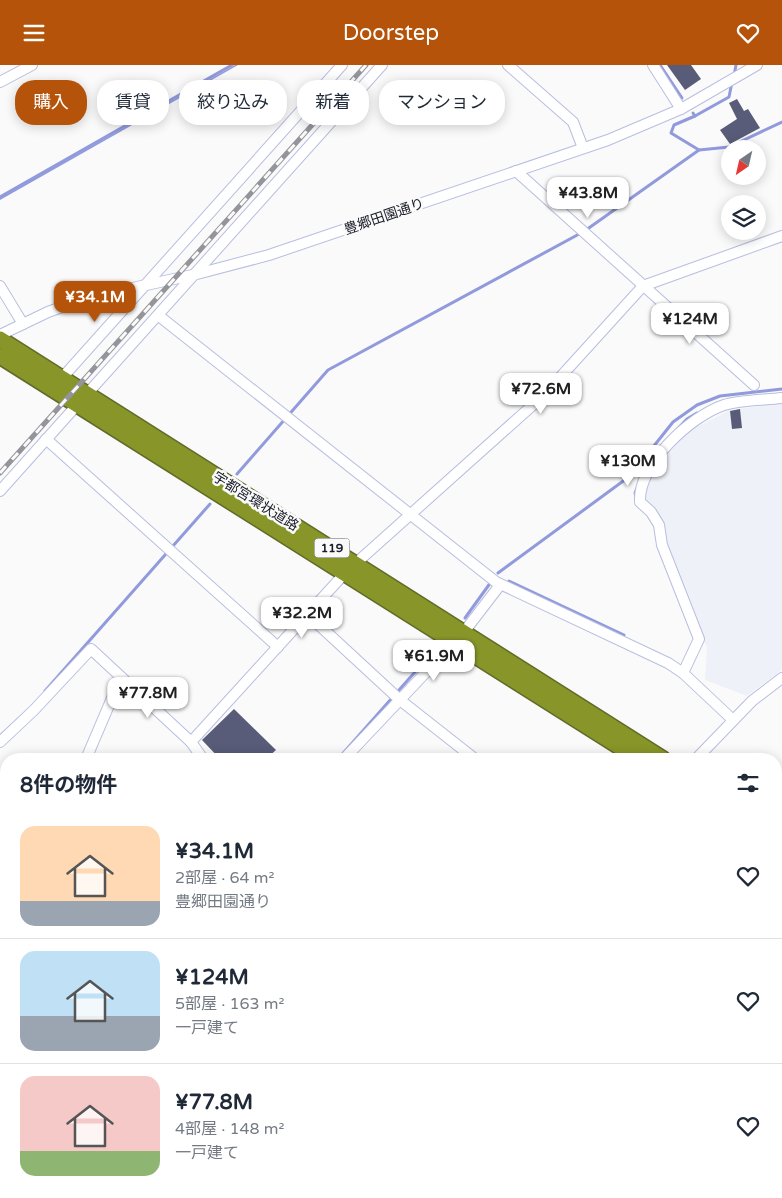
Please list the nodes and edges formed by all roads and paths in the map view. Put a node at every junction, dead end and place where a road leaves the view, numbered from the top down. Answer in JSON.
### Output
{"nodes":[{"id":1,"x":32,"y":65,"type":"edge"},
{"id":2,"x":342,"y":65,"type":"edge"},
{"id":3,"x":382,"y":65,"type":"edge"},
{"id":4,"x":508,"y":65,"type":"edge"},
{"id":5,"x":652,"y":65,"type":"edge"},
{"id":6,"x":756,"y":65,"type":"edge"},
{"id":7,"x":0,"y":82,"type":"edge"},
{"id":8,"x":681,"y":109,"type":"junction"},
{"id":9,"x":583,"y":148,"type":"junction"},
{"id":10,"x":516,"y":171,"type":"junction"},
{"id":11,"x":782,"y":236,"type":"edge"},
{"id":12,"x":197,"y":274,"type":"junction"},
{"id":13,"x":147,"y":284,"type":"junction"},
{"id":14,"x":0,"y":286,"type":"edge"},
{"id":15,"x":643,"y":286,"type":"junction"},
{"id":16,"x":159,"y":315,"type":"junction"},
{"id":17,"x":23,"y":324,"type":"junction"},
{"id":18,"x":0,"y":337,"type":"edge"},
{"id":19,"x":0,"y":356,"type":"edge"},
{"id":20,"x":62,"y":378,"type":"junction"},
{"id":21,"x":754,"y":385,"type":"dead end"},
{"id":22,"x":782,"y":398,"type":"edge"},
{"id":23,"x":82,"y":399,"type":"junction"},
{"id":24,"x":46,"y":439,"type":"junction"},
{"id":25,"x":0,"y":491,"type":"edge"},
{"id":26,"x":409,"y":514,"type":"junction"},
{"id":27,"x":350,"y":568,"type":"junction"},
{"id":28,"x":500,"y":585,"type":"junction"},
{"id":29,"x":307,"y":614,"type":"junction"},
{"id":30,"x":459,"y":637,"type":"junction"},
{"id":31,"x":278,"y":647,"type":"junction"},
{"id":32,"x":683,"y":673,"type":"junction"},
{"id":33,"x":121,"y":677,"type":"junction"},
{"id":34,"x":782,"y":678,"type":"edge"},
{"id":35,"x":400,"y":701,"type":"junction"},
{"id":36,"x":733,"y":720,"type":"junction"},
{"id":37,"x":0,"y":742,"type":"edge"},
{"id":38,"x":191,"y":742,"type":"junction"},
{"id":39,"x":89,"y":753,"type":"edge"},
{"id":40,"x":199,"y":753,"type":"edge"},
{"id":41,"x":350,"y":753,"type":"edge"},
{"id":42,"x":467,"y":753,"type":"edge"},
{"id":43,"x":630,"y":753,"type":"edge"},
{"id":44,"x":653,"y":753,"type":"edge"},
{"id":45,"x":702,"y":753,"type":"edge"}],
"edges":[{"from":1,"to":7,"type":"street"},
{"from":2,"to":13,"type":"street"},
{"from":3,"to":12,"type":"street"},
{"from":4,"to":9,"type":"street"},
{"from":5,"to":8,"type":"street"},
{"from":6,"to":8,"type":"street","name":"豊郷田園通り"},
{"from":8,"to":9,"type":"street","name":"豊郷田園通り"},
{"from":9,"to":10,"type":"street","name":"豊郷田園通り"},
{"from":10,"to":12,"type":"street","name":"豊郷田園通り"},
{"from":10,"to":15,"type":"street"},
{"from":11,"to":15,"type":"street"},
{"from":12,"to":13,"type":"street","name":"豊郷田園通り"},
{"from":12,"to":16,"type":"street"},
{"from":13,"to":17,"type":"street","name":"豊郷田園通り"},
{"from":13,"to":20,"type":"street"},
{"from":14,"to":17,"type":"street"},
{"from":15,"to":21,"type":"street"},
{"from":15,"to":26,"type":"street"},
{"from":16,"to":23,"type":"street"},
{"from":16,"to":26,"type":"street"},
{"from":17,"to":18,"type":"street","name":"豊郷田園通り"},
{"from":18,"to":20,"type":"highway","name":"宇都宮環状道路","number":"119"},
{"from":19,"to":23,"type":"highway","name":"宇都宮環状道路","number":"119"},
{"from":20,"to":23,"type":"highway","name":"宇都宮環状道路","number":"119"},
{"from":22,"to":32,"type":"street"},
{"from":23,"to":24,"type":"street"},
{"from":23,"to":27,"type":"highway","name":"宇都宮環状道路","number":"119"},
{"from":24,"to":25,"type":"street"},
{"from":24,"to":31,"type":"street"},
{"from":26,"to":27,"type":"street"},
{"from":26,"to":28,"type":"street"},
{"from":27,"to":29,"type":"street"},
{"from":27,"to":30,"type":"highway","name":"宇都宮環状道路","number":"119"},
{"from":28,"to":30,"type":"street"},
{"from":28,"to":32,"type":"street"},
{"from":29,"to":31,"type":"street"},
{"from":29,"to":35,"type":"street"},
{"from":30,"to":35,"type":"street"},
{"from":30,"to":43,"type":"highway","name":"宇都宮環状道路","number":"119"},
{"from":30,"to":44,"type":"highway","name":"宇都宮環状道路","number":"119"},
{"from":31,"to":38,"type":"street"},
{"from":32,"to":36,"type":"street"},
{"from":33,"to":37,"type":"street"},
{"from":33,"to":38,"type":"street"},
{"from":33,"to":39,"type":"street"},
{"from":34,"to":36,"type":"street"},
{"from":35,"to":41,"type":"street"},
{"from":35,"to":42,"type":"street"},
{"from":36,"to":45,"type":"street"},
{"from":38,"to":40,"type":"street"}]}
